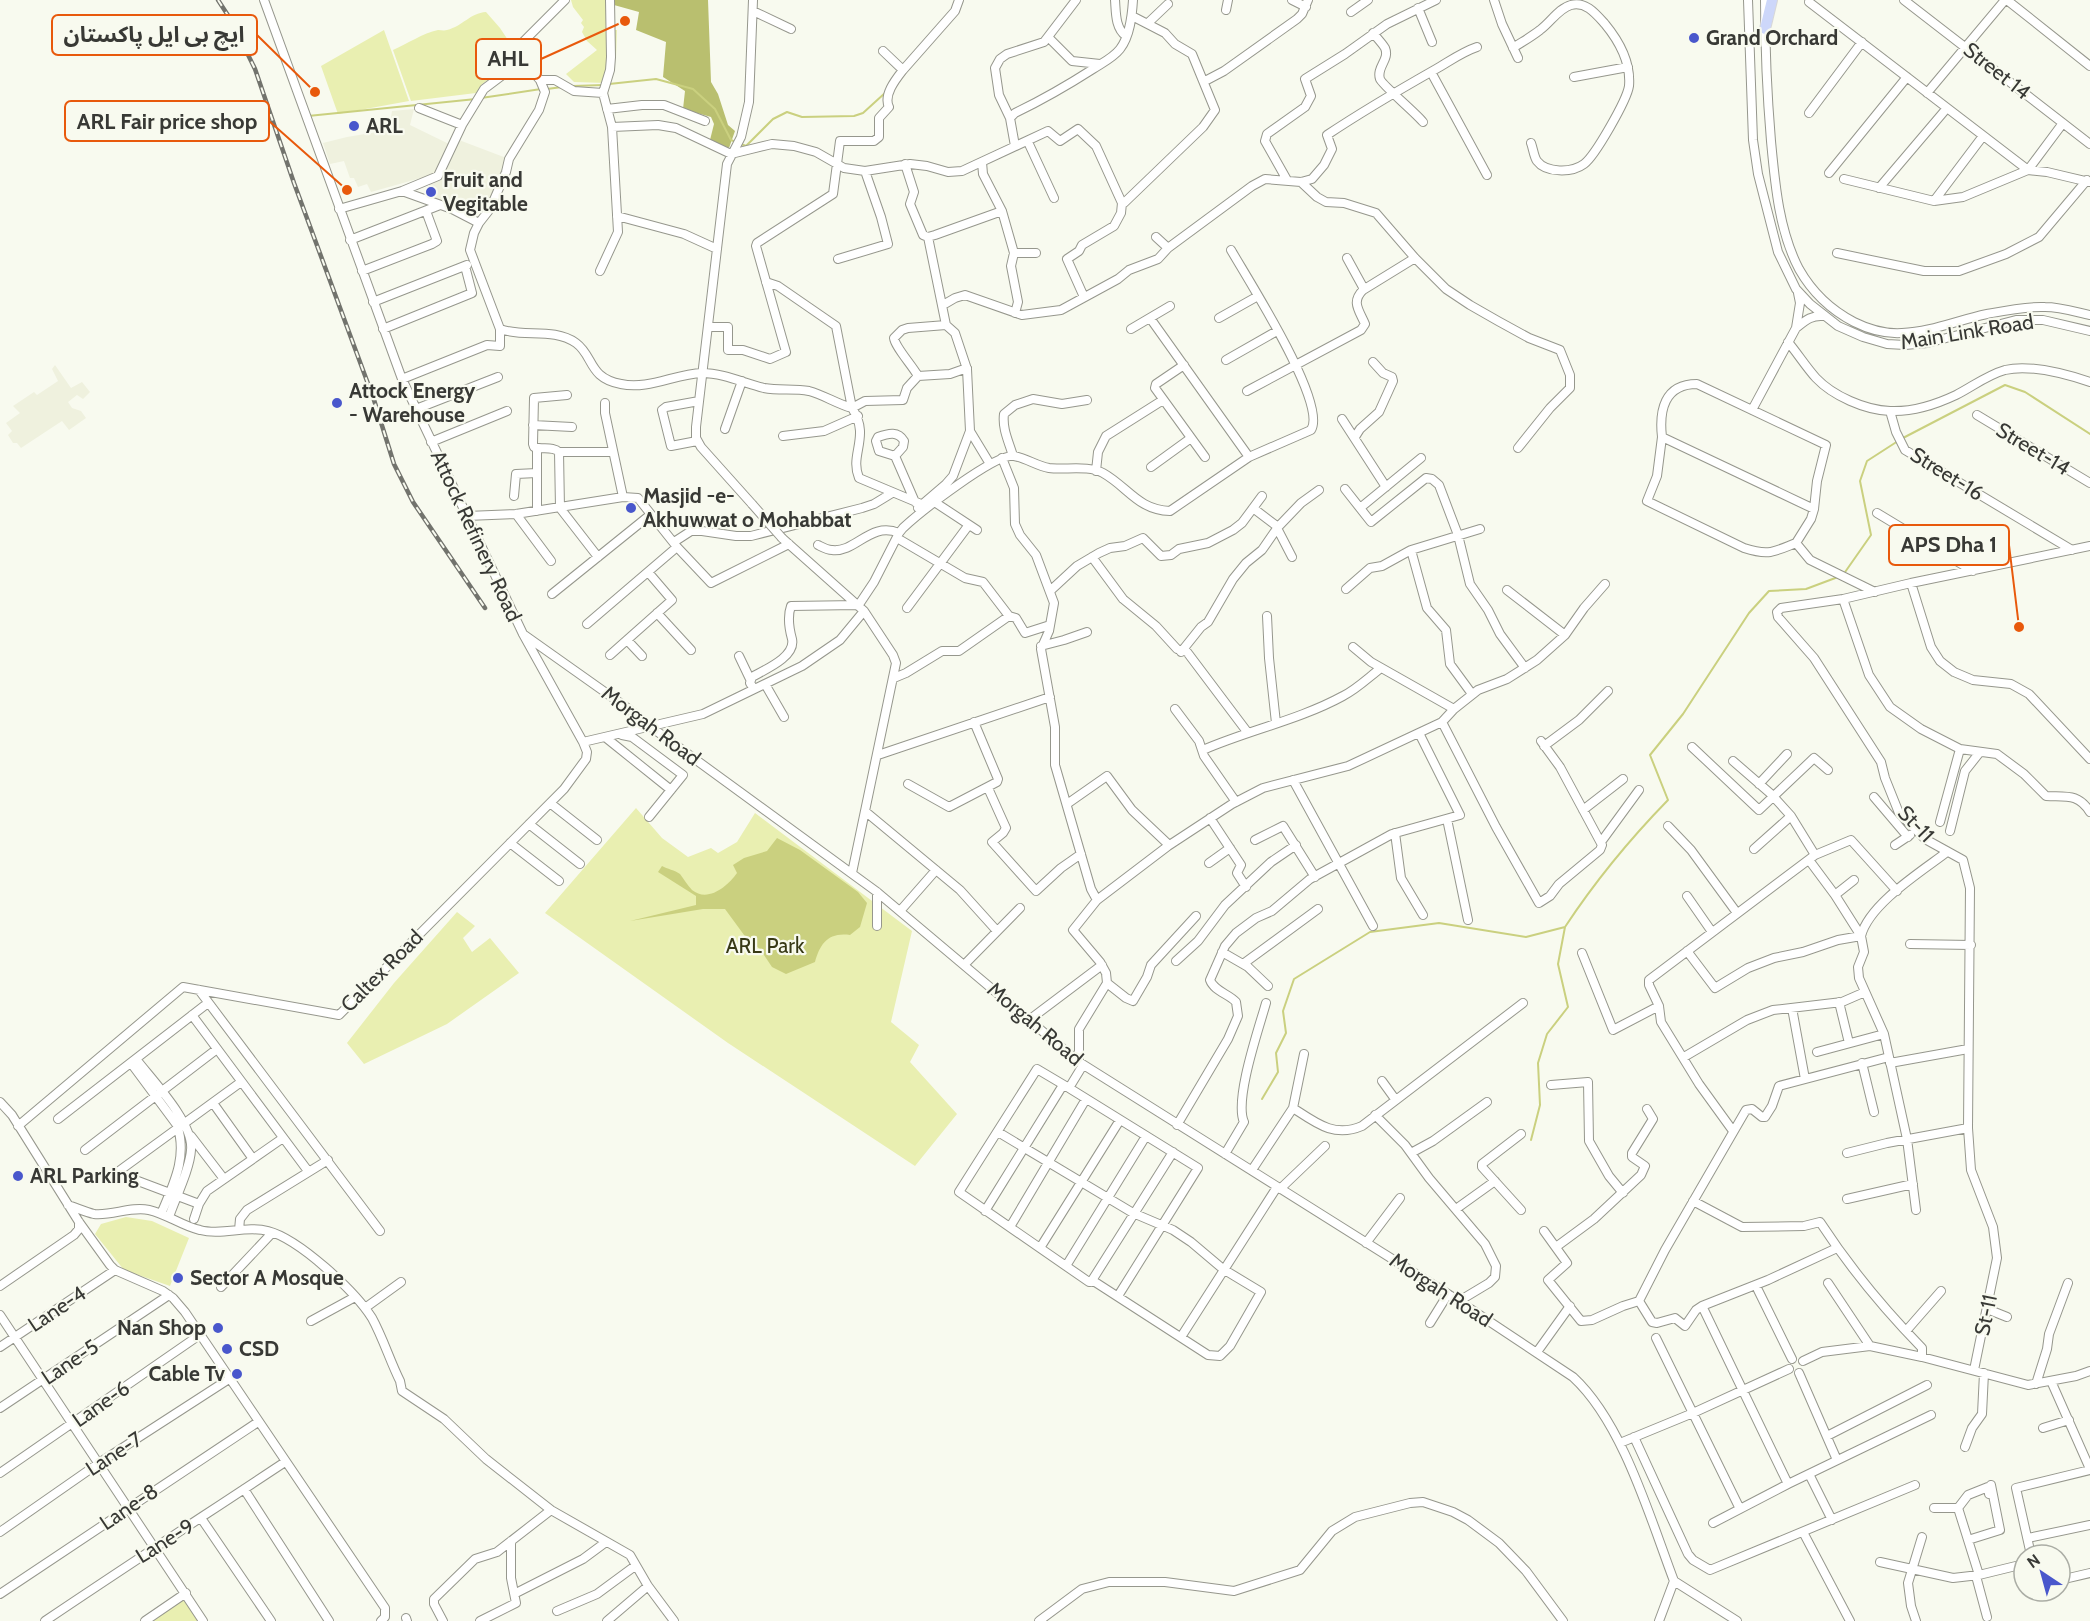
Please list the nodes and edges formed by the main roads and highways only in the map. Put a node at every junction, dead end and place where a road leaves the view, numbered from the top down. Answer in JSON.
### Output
{"nodes":[{"id":1,"x":1772,"y":0,"type":"edge"},
{"id":2,"x":1765,"y":29,"type":"road end"}],
"edges":[{"from":1,"to":2,"type":"main road"}]}
